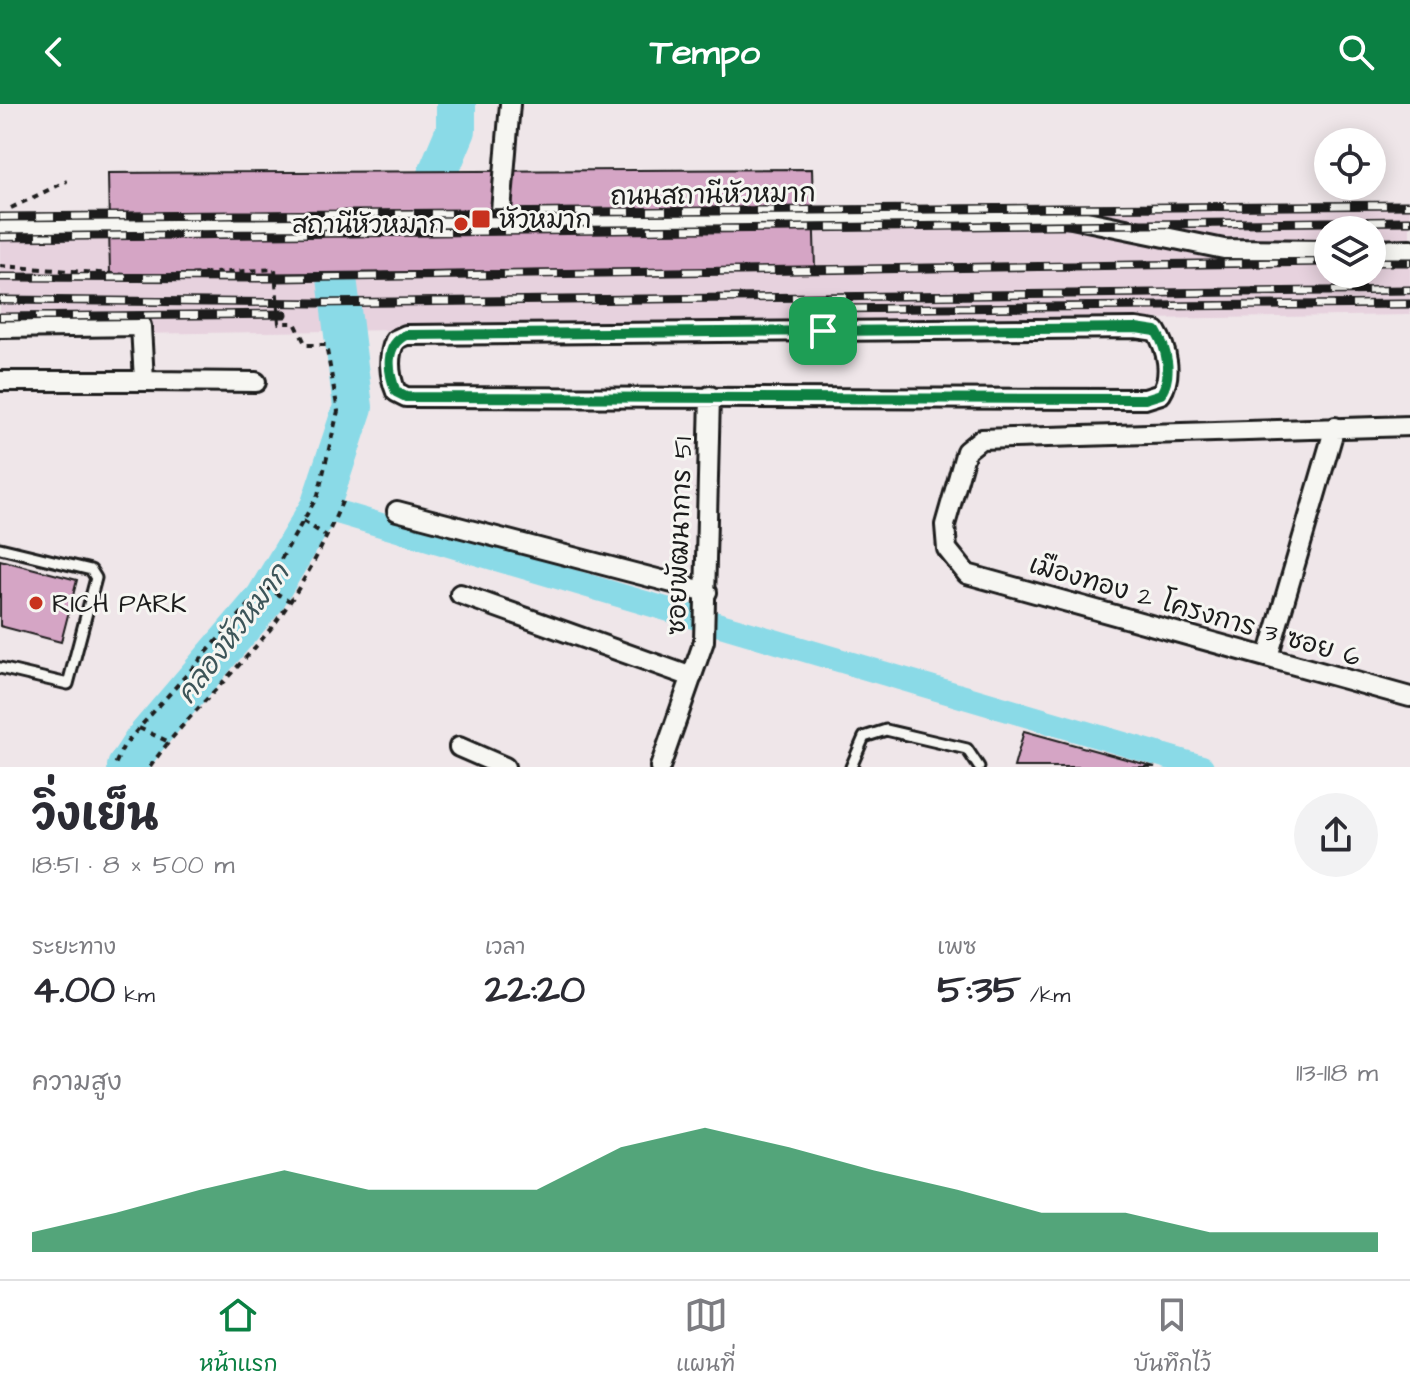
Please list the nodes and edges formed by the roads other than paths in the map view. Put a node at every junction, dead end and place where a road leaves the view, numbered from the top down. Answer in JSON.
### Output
{"nodes":[{"id":1,"x":510,"y":104,"type":"edge"},
{"id":2,"x":500,"y":223,"type":"junction"},
{"id":3,"x":0,"y":229,"type":"edge"},
{"id":4,"x":1410,"y":249,"type":"edge"},
{"id":5,"x":1314,"y":250,"type":"edge"},
{"id":6,"x":1386,"y":250,"type":"edge"},
{"id":7,"x":0,"y":328,"type":"edge"},
{"id":8,"x":0,"y":381,"type":"edge"},
{"id":9,"x":144,"y":381,"type":"junction"},
{"id":10,"x":256,"y":382,"type":"dead end"},
{"id":11,"x":710,"y":396,"type":"junction"},
{"id":12,"x":1410,"y":426,"type":"edge"},
{"id":13,"x":1335,"y":427,"type":"junction"},
{"id":14,"x":397,"y":511,"type":"dead end"},
{"id":15,"x":0,"y":548,"type":"edge"},
{"id":16,"x":460,"y":594,"type":"dead end"},
{"id":17,"x":707,"y":599,"type":"junction"},
{"id":18,"x":1268,"y":657,"type":"junction"},
{"id":19,"x":0,"y":668,"type":"edge"},
{"id":20,"x":692,"y":677,"type":"junction"},
{"id":21,"x":1410,"y":697,"type":"edge"},
{"id":22,"x":459,"y":747,"type":"dead end"},
{"id":23,"x":505,"y":767,"type":"edge"},
{"id":24,"x":660,"y":767,"type":"edge"},
{"id":25,"x":851,"y":767,"type":"edge"},
{"id":26,"x":979,"y":767,"type":"edge"}],
"edges":[{"from":1,"to":2,"type":"street"},
{"from":2,"to":3,"type":"street","name":"ถนนสถานีหัวหมาก"},
{"from":2,"to":5,"type":"street","name":"ถนนสถานีหัวหมาก"},
{"from":4,"to":6,"type":"street"},
{"from":7,"to":9,"type":"street"},
{"from":8,"to":9,"type":"street"},
{"from":9,"to":10,"type":"street"},
{"from":11,"to":11,"type":"street"},
{"from":11,"to":17,"type":"street","name":"ซอยพัฒนาการ 51"},
{"from":12,"to":13,"type":"street"},
{"from":13,"to":18,"type":"street"},
{"from":13,"to":18,"type":"street","name":"เมืองทอง 2 โครงการ 3 ซอย 6"},
{"from":14,"to":17,"type":"street"},
{"from":15,"to":19,"type":"lane"},
{"from":16,"to":20,"type":"street"},
{"from":17,"to":20,"type":"street","name":"ซอยพัฒนาการ 51"},
{"from":18,"to":21,"type":"street","name":"เมืองทอง 2 โครงการ 3 ซอย 6"},
{"from":20,"to":24,"type":"street","name":"ซอยพัฒนาการ 51"},
{"from":22,"to":23,"type":"street"},
{"from":25,"to":26,"type":"lane"}]}
